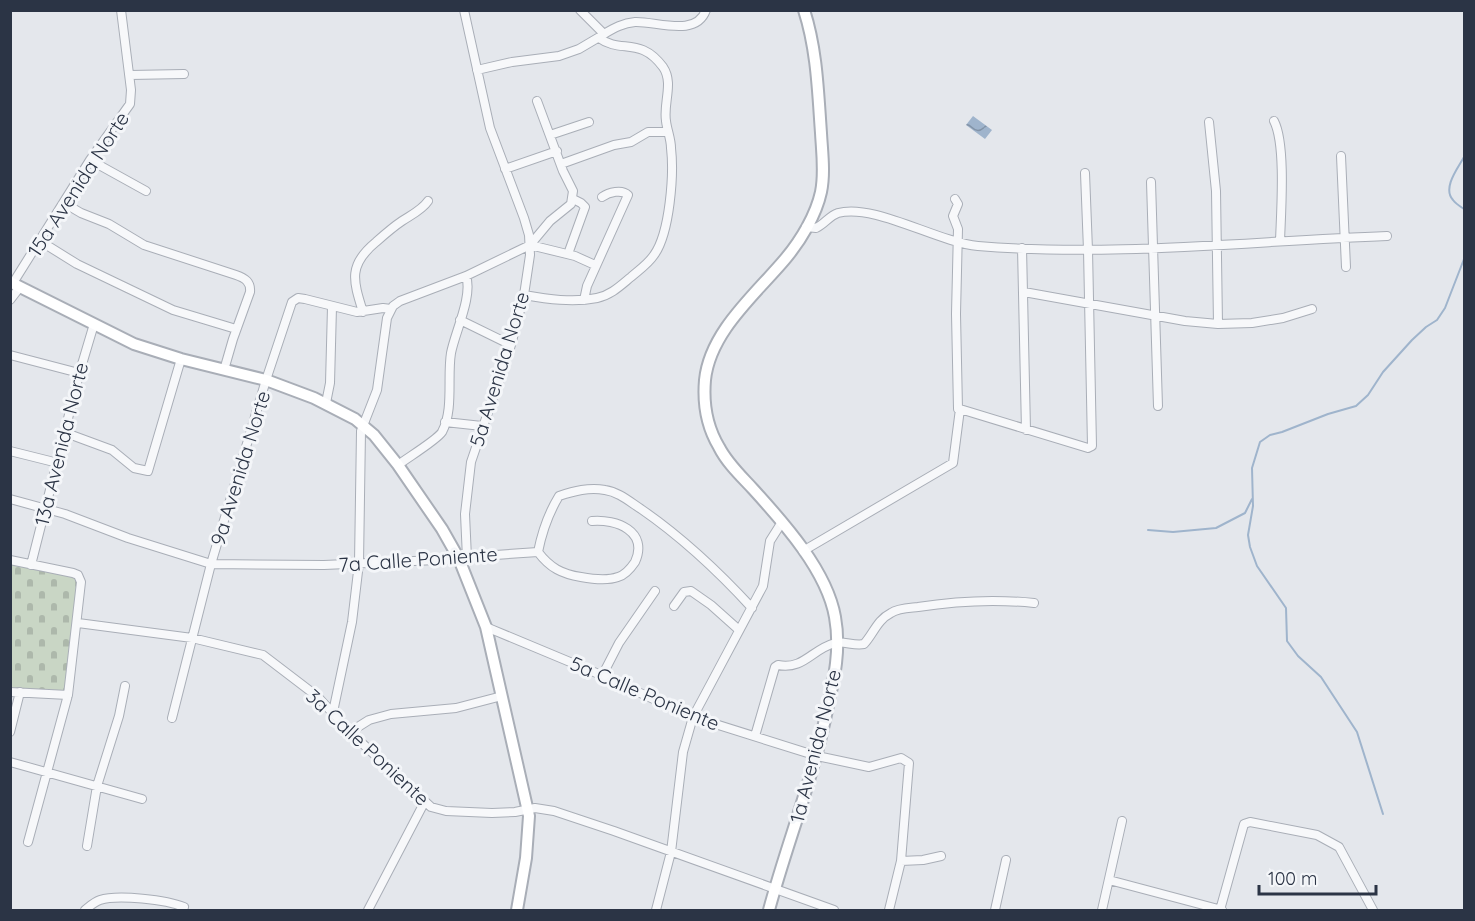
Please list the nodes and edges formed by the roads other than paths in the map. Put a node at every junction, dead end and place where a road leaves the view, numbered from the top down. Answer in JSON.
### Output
{"nodes":[{"id":1,"x":121,"y":10,"type":"edge"},
{"id":2,"x":465,"y":10,"type":"edge"},
{"id":3,"x":580,"y":10,"type":"edge"},
{"id":4,"x":706,"y":10,"type":"edge"},
{"id":5,"x":806,"y":11,"type":"edge"},
{"id":6,"x":602,"y":36,"type":"junction"},
{"id":7,"x":477,"y":70,"type":"junction"},
{"id":8,"x":184,"y":74,"type":"dead end"},
{"id":9,"x":130,"y":75,"type":"junction"},
{"id":10,"x":537,"y":101,"type":"dead end"},
{"id":11,"x":1274,"y":121,"type":"dead end"},
{"id":12,"x":589,"y":122,"type":"dead end"},
{"id":13,"x":1209,"y":122,"type":"dead end"},
{"id":14,"x":669,"y":132,"type":"junction"},
{"id":15,"x":550,"y":135,"type":"junction"},
{"id":16,"x":557,"y":151,"type":"junction"},
{"id":17,"x":1341,"y":156,"type":"dead end"},
{"id":18,"x":90,"y":160,"type":"junction"},
{"id":19,"x":561,"y":164,"type":"junction"},
{"id":20,"x":505,"y":169,"type":"junction"},
{"id":21,"x":1085,"y":173,"type":"dead end"},
{"id":22,"x":1151,"y":182,"type":"dead end"},
{"id":23,"x":146,"y":191,"type":"dead end"},
{"id":24,"x":602,"y":197,"type":"dead end"},
{"id":25,"x":573,"y":199,"type":"junction"},
{"id":26,"x":955,"y":199,"type":"dead end"},
{"id":27,"x":428,"y":201,"type":"dead end"},
{"id":28,"x":64,"y":203,"type":"junction"},
{"id":29,"x":806,"y":227,"type":"junction"},
{"id":30,"x":1387,"y":236,"type":"dead end"},
{"id":31,"x":1344,"y":238,"type":"junction"},
{"id":32,"x":40,"y":240,"type":"junction"},
{"id":33,"x":1280,"y":240,"type":"junction"},
{"id":34,"x":957,"y":243,"type":"junction"},
{"id":35,"x":530,"y":245,"type":"junction"},
{"id":36,"x":1216,"y":245,"type":"junction"},
{"id":37,"x":1022,"y":248,"type":"junction"},
{"id":38,"x":1151,"y":248,"type":"junction"},
{"id":39,"x":1088,"y":250,"type":"junction"},
{"id":40,"x":568,"y":254,"type":"junction"},
{"id":41,"x":596,"y":265,"type":"junction"},
{"id":42,"x":1346,"y":267,"type":"dead end"},
{"id":43,"x":466,"y":276,"type":"junction"},
{"id":44,"x":15,"y":284,"type":"edge"},
{"id":45,"x":1024,"y":292,"type":"junction"},
{"id":46,"x":524,"y":295,"type":"junction"},
{"id":47,"x":10,"y":300,"type":"edge"},
{"id":48,"x":584,"y":300,"type":"junction"},
{"id":49,"x":1089,"y":304,"type":"junction"},
{"id":50,"x":332,"y":307,"type":"junction"},
{"id":51,"x":391,"y":309,"type":"junction"},
{"id":52,"x":1312,"y":309,"type":"dead end"},
{"id":53,"x":363,"y":312,"type":"junction"},
{"id":54,"x":1154,"y":316,"type":"junction"},
{"id":55,"x":460,"y":320,"type":"junction"},
{"id":56,"x":94,"y":324,"type":"junction"},
{"id":57,"x":1218,"y":324,"type":"junction"},
{"id":58,"x":236,"y":329,"type":"junction"},
{"id":59,"x":511,"y":345,"type":"junction"},
{"id":60,"x":10,"y":355,"type":"edge"},
{"id":61,"x":181,"y":359,"type":"junction"},
{"id":62,"x":224,"y":370,"type":"junction"},
{"id":63,"x":80,"y":373,"type":"junction"},
{"id":64,"x":266,"y":380,"type":"junction"},
{"id":65,"x":326,"y":403,"type":"junction"},
{"id":66,"x":1158,"y":406,"type":"dead end"},
{"id":67,"x":960,"y":409,"type":"junction"},
{"id":68,"x":445,"y":422,"type":"junction"},
{"id":69,"x":363,"y":425,"type":"junction"},
{"id":70,"x":482,"y":426,"type":"junction"},
{"id":71,"x":1026,"y":430,"type":"junction"},
{"id":72,"x":66,"y":433,"type":"junction"},
{"id":73,"x":10,"y":451,"type":"edge"},
{"id":74,"x":58,"y":463,"type":"junction"},
{"id":75,"x":398,"y":465,"type":"junction"},
{"id":76,"x":10,"y":499,"type":"edge"},
{"id":77,"x":46,"y":508,"type":"junction"},
{"id":78,"x":592,"y":520,"type":"dead end"},
{"id":79,"x":782,"y":522,"type":"junction"},
{"id":80,"x":803,"y":551,"type":"junction"},
{"id":81,"x":538,"y":552,"type":"junction"},
{"id":82,"x":463,"y":559,"type":"junction"},
{"id":83,"x":10,"y":560,"type":"edge"},
{"id":84,"x":359,"y":563,"type":"junction"},
{"id":85,"x":211,"y":564,"type":"junction"},
{"id":86,"x":31,"y":565,"type":"junction"},
{"id":87,"x":655,"y":591,"type":"dead end"},
{"id":88,"x":1034,"y":603,"type":"dead end"},
{"id":89,"x":674,"y":606,"type":"dead end"},
{"id":90,"x":752,"y":608,"type":"junction"},
{"id":91,"x":78,"y":623,"type":"junction"},
{"id":92,"x":486,"y":627,"type":"junction"},
{"id":93,"x":740,"y":630,"type":"junction"},
{"id":94,"x":192,"y":638,"type":"junction"},
{"id":95,"x":838,"y":642,"type":"junction"},
{"id":96,"x":602,"y":676,"type":"junction"},
{"id":97,"x":126,"y":686,"type":"dead end"},
{"id":98,"x":10,"y":692,"type":"edge"},
{"id":99,"x":20,"y":692,"type":"junction"},
{"id":100,"x":68,"y":695,"type":"junction"},
{"id":101,"x":502,"y":696,"type":"junction"},
{"id":102,"x":333,"y":712,"type":"junction"},
{"id":103,"x":693,"y":717,"type":"junction"},
{"id":104,"x":172,"y":718,"type":"dead end"},
{"id":105,"x":10,"y":732,"type":"edge"},
{"id":106,"x":350,"y":732,"type":"junction"},
{"id":107,"x":755,"y":736,"type":"junction"},
{"id":108,"x":817,"y":756,"type":"junction"},
{"id":109,"x":10,"y":762,"type":"edge"},
{"id":110,"x":45,"y":772,"type":"junction"},
{"id":111,"x":97,"y":786,"type":"junction"},
{"id":112,"x":142,"y":799,"type":"dead end"},
{"id":113,"x":424,"y":803,"type":"junction"},
{"id":114,"x":527,"y":808,"type":"junction"},
{"id":115,"x":1122,"y":821,"type":"dead end"},
{"id":116,"x":28,"y":842,"type":"dead end"},
{"id":117,"x":87,"y":846,"type":"dead end"},
{"id":118,"x":671,"y":852,"type":"junction"},
{"id":119,"x":941,"y":856,"type":"dead end"},
{"id":120,"x":1006,"y":860,"type":"dead end"},
{"id":121,"x":901,"y":861,"type":"junction"},
{"id":122,"x":1109,"y":880,"type":"junction"},
{"id":123,"x":775,"y":890,"type":"junction"},
{"id":124,"x":85,"y":910,"type":"edge"},
{"id":125,"x":183,"y":910,"type":"edge"},
{"id":126,"x":368,"y":910,"type":"edge"},
{"id":127,"x":517,"y":910,"type":"edge"},
{"id":128,"x":656,"y":910,"type":"edge"},
{"id":129,"x":769,"y":910,"type":"edge"},
{"id":130,"x":834,"y":910,"type":"edge"},
{"id":131,"x":889,"y":910,"type":"edge"},
{"id":132,"x":995,"y":910,"type":"edge"},
{"id":133,"x":1102,"y":910,"type":"edge"},
{"id":134,"x":1221,"y":910,"type":"edge"},
{"id":135,"x":1373,"y":910,"type":"edge"}],
"edges":[{"from":1,"to":9,"type":"street","name":"15a Avenida Norte"},
{"from":2,"to":7,"type":"street","name":"5a Avenida Norte"},
{"from":3,"to":6,"type":"street"},
{"from":4,"to":6,"type":"street"},
{"from":5,"to":29,"type":"main road","name":"1a Avenida Norte"},
{"from":6,"to":7,"type":"street"},
{"from":6,"to":14,"type":"street"},
{"from":7,"to":20,"type":"street","name":"5a Avenida Norte"},
{"from":8,"to":9,"type":"street"},
{"from":9,"to":18,"type":"street","name":"15a Avenida Norte"},
{"from":10,"to":15,"type":"street"},
{"from":11,"to":33,"type":"street"},
{"from":12,"to":15,"type":"street"},
{"from":13,"to":36,"type":"street"},
{"from":14,"to":19,"type":"street"},
{"from":14,"to":48,"type":"street"},
{"from":15,"to":16,"type":"street"},
{"from":16,"to":19,"type":"street"},
{"from":16,"to":20,"type":"street"},
{"from":17,"to":31,"type":"street"},
{"from":18,"to":23,"type":"street"},
{"from":18,"to":28,"type":"street","name":"15a Avenida Norte"},
{"from":19,"to":25,"type":"street"},
{"from":20,"to":35,"type":"street","name":"5a Avenida Norte"},
{"from":21,"to":39,"type":"street"},
{"from":22,"to":38,"type":"street"},
{"from":24,"to":41,"type":"street"},
{"from":25,"to":35,"type":"street"},
{"from":25,"to":40,"type":"street"},
{"from":26,"to":34,"type":"street"},
{"from":27,"to":53,"type":"street"},
{"from":28,"to":32,"type":"street","name":"15a Avenida Norte"},
{"from":28,"to":58,"type":"street"},
{"from":29,"to":34,"type":"street"},
{"from":29,"to":79,"type":"main road","name":"1a Avenida Norte"},
{"from":30,"to":31,"type":"street"},
{"from":31,"to":33,"type":"street"},
{"from":31,"to":42,"type":"street"},
{"from":32,"to":44,"type":"street","name":"15a Avenida Norte"},
{"from":32,"to":58,"type":"street"},
{"from":33,"to":36,"type":"street"},
{"from":34,"to":37,"type":"street"},
{"from":34,"to":67,"type":"street"},
{"from":35,"to":40,"type":"street"},
{"from":35,"to":43,"type":"street"},
{"from":35,"to":46,"type":"street","name":"5a Avenida Norte"},
{"from":36,"to":38,"type":"street"},
{"from":36,"to":57,"type":"street"},
{"from":37,"to":39,"type":"street"},
{"from":37,"to":45,"type":"street"},
{"from":38,"to":39,"type":"street"},
{"from":38,"to":54,"type":"street"},
{"from":39,"to":49,"type":"street"},
{"from":40,"to":41,"type":"street"},
{"from":41,"to":48,"type":"street"},
{"from":43,"to":51,"type":"street"},
{"from":43,"to":55,"type":"street"},
{"from":44,"to":47,"type":"street","name":"15a Avenida Norte"},
{"from":44,"to":56,"type":"main road"},
{"from":45,"to":49,"type":"street"},
{"from":45,"to":71,"type":"street"},
{"from":46,"to":48,"type":"street"},
{"from":46,"to":59,"type":"street","name":"5a Avenida Norte"},
{"from":49,"to":54,"type":"street"},
{"from":49,"to":71,"type":"street"},
{"from":50,"to":53,"type":"street"},
{"from":50,"to":64,"type":"street","name":"9a Avenida Norte"},
{"from":50,"to":65,"type":"street"},
{"from":51,"to":53,"type":"street"},
{"from":51,"to":69,"type":"street"},
{"from":52,"to":57,"type":"street"},
{"from":54,"to":57,"type":"street"},
{"from":54,"to":66,"type":"street"},
{"from":55,"to":59,"type":"street"},
{"from":55,"to":68,"type":"street"},
{"from":56,"to":61,"type":"main road"},
{"from":56,"to":63,"type":"street","name":"13a Avenida Norte"},
{"from":58,"to":62,"type":"street"},
{"from":59,"to":70,"type":"street","name":"5a Avenida Norte"},
{"from":60,"to":63,"type":"street"},
{"from":61,"to":62,"type":"main road"},
{"from":61,"to":72,"type":"street"},
{"from":62,"to":64,"type":"main road"},
{"from":63,"to":72,"type":"street","name":"13a Avenida Norte"},
{"from":64,"to":65,"type":"main road"},
{"from":64,"to":85,"type":"street","name":"9a Avenida Norte"},
{"from":65,"to":69,"type":"main road"},
{"from":67,"to":71,"type":"street"},
{"from":67,"to":80,"type":"street"},
{"from":68,"to":70,"type":"street"},
{"from":68,"to":75,"type":"street"},
{"from":69,"to":75,"type":"main road"},
{"from":69,"to":84,"type":"street"},
{"from":70,"to":82,"type":"street","name":"5a Avenida Norte"},
{"from":72,"to":74,"type":"street","name":"13a Avenida Norte"},
{"from":73,"to":74,"type":"street"},
{"from":74,"to":77,"type":"street","name":"13a Avenida Norte"},
{"from":75,"to":82,"type":"main road"},
{"from":76,"to":77,"type":"street","name":"7a Calle Poniente"},
{"from":77,"to":85,"type":"street","name":"7a Calle Poniente"},
{"from":77,"to":86,"type":"street","name":"13a Avenida Norte"},
{"from":78,"to":81,"type":"street"},
{"from":79,"to":80,"type":"main road","name":"1a Avenida Norte"},
{"from":79,"to":90,"type":"street"},
{"from":80,"to":95,"type":"main road","name":"1a Avenida Norte"},
{"from":81,"to":82,"type":"street","name":"7a Calle Poniente"},
{"from":81,"to":90,"type":"street"},
{"from":82,"to":84,"type":"street","name":"7a Calle Poniente"},
{"from":82,"to":92,"type":"main road","name":"5a Avenida Norte"},
{"from":83,"to":86,"type":"street"},
{"from":84,"to":85,"type":"street","name":"7a Calle Poniente"},
{"from":84,"to":102,"type":"street"},
{"from":85,"to":94,"type":"street","name":"9a Avenida Norte"},
{"from":86,"to":91,"type":"street"},
{"from":87,"to":96,"type":"street"},
{"from":88,"to":95,"type":"street"},
{"from":89,"to":93,"type":"street"},
{"from":90,"to":93,"type":"street"},
{"from":91,"to":94,"type":"street","name":"3a Calle Poniente"},
{"from":91,"to":100,"type":"street"},
{"from":92,"to":96,"type":"street","name":"5a Calle Poniente"},
{"from":92,"to":101,"type":"main road","name":"5a Avenida Norte"},
{"from":93,"to":103,"type":"street"},
{"from":94,"to":102,"type":"street","name":"3a Calle Poniente"},
{"from":94,"to":104,"type":"street","name":"9a Avenida Norte"},
{"from":95,"to":107,"type":"street"},
{"from":95,"to":108,"type":"main road","name":"1a Avenida Norte"},
{"from":96,"to":103,"type":"street","name":"5a Calle Poniente"},
{"from":97,"to":111,"type":"street"},
{"from":98,"to":99,"type":"street"},
{"from":99,"to":100,"type":"street"},
{"from":99,"to":105,"type":"street"},
{"from":100,"to":110,"type":"street"},
{"from":101,"to":106,"type":"street"},
{"from":101,"to":114,"type":"main road","name":"5a Avenida Norte"},
{"from":102,"to":106,"type":"street","name":"3a Calle Poniente"},
{"from":103,"to":107,"type":"street","name":"5a Calle Poniente"},
{"from":103,"to":118,"type":"street"},
{"from":106,"to":113,"type":"street","name":"3a Calle Poniente"},
{"from":107,"to":108,"type":"street","name":"5a Calle Poniente"},
{"from":108,"to":121,"type":"street","name":"5a Calle Poniente"},
{"from":108,"to":123,"type":"main road","name":"1a Avenida Norte"},
{"from":109,"to":110,"type":"street"},
{"from":110,"to":111,"type":"street"},
{"from":110,"to":116,"type":"street"},
{"from":111,"to":112,"type":"street"},
{"from":111,"to":117,"type":"street"},
{"from":113,"to":114,"type":"street","name":"3a Calle Poniente"},
{"from":113,"to":126,"type":"street"},
{"from":114,"to":118,"type":"street","name":"3a Calle Poniente"},
{"from":114,"to":127,"type":"main road","name":"5a Avenida Norte"},
{"from":115,"to":122,"type":"street"},
{"from":118,"to":123,"type":"street","name":"3a Calle Poniente"},
{"from":118,"to":128,"type":"street"},
{"from":119,"to":121,"type":"street"},
{"from":120,"to":132,"type":"street"},
{"from":121,"to":131,"type":"street"},
{"from":122,"to":133,"type":"street"},
{"from":122,"to":134,"type":"street"},
{"from":123,"to":129,"type":"main road","name":"1a Avenida Norte"},
{"from":123,"to":130,"type":"street","name":"3a Calle Poniente"},
{"from":124,"to":125,"type":"street"},
{"from":134,"to":135,"type":"street"}]}
